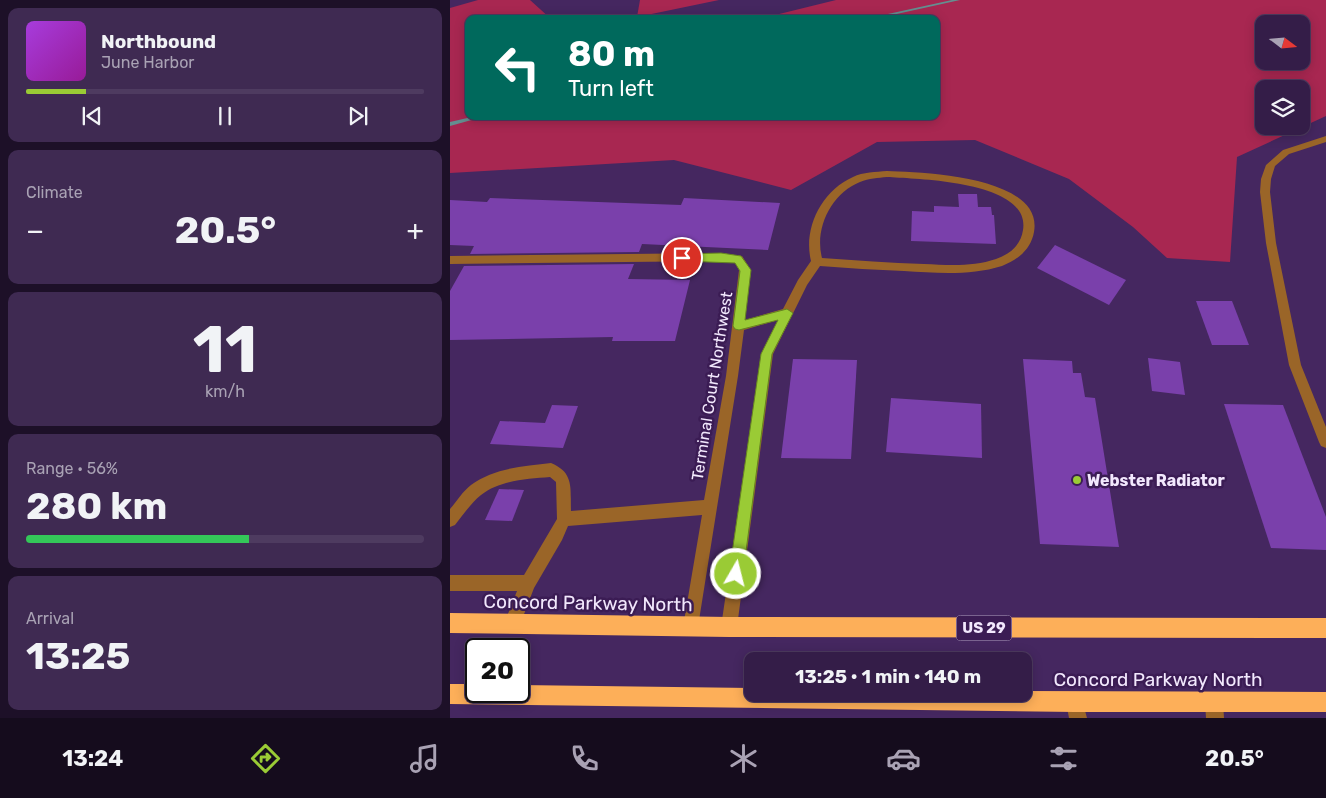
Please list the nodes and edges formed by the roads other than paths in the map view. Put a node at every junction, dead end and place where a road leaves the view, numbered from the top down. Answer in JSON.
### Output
{"nodes":[{"id":1,"x":1326,"y":139,"type":"edge"},
{"id":2,"x":450,"y":260,"type":"edge"},
{"id":3,"x":817,"y":262,"type":"junction"},
{"id":4,"x":787,"y":313,"type":"junction"},
{"id":5,"x":739,"y":326,"type":"junction"},
{"id":6,"x":1326,"y":442,"type":"edge"},
{"id":7,"x":710,"y":507,"type":"junction"},
{"id":8,"x":564,"y":518,"type":"junction"},
{"id":9,"x":450,"y":520,"type":"edge"},
{"id":10,"x":450,"y":583,"type":"edge"},
{"id":11,"x":528,"y":584,"type":"junction"},
{"id":12,"x":450,"y":624,"type":"edge"},
{"id":13,"x":512,"y":624,"type":"junction"},
{"id":14,"x":691,"y":627,"type":"junction"},
{"id":15,"x":729,"y":627,"type":"junction"},
{"id":16,"x":1326,"y":628,"type":"edge"},
{"id":17,"x":450,"y":694,"type":"edge"},
{"id":18,"x":1326,"y":702,"type":"edge"},
{"id":19,"x":1214,"y":709,"type":"edge"},
{"id":20,"x":1077,"y":710,"type":"edge"}],
"edges":[{"from":1,"to":6,"type":"street"},
{"from":2,"to":5,"type":"street","name":"Terminal Court Northwest"},
{"from":3,"to":3,"type":"street"},
{"from":3,"to":4,"type":"street"},
{"from":4,"to":5,"type":"street"},
{"from":4,"to":15,"type":"street"},
{"from":5,"to":7,"type":"street","name":"Terminal Court Northwest"},
{"from":7,"to":8,"type":"street"},
{"from":7,"to":14,"type":"street","name":"Terminal Court Northwest"},
{"from":8,"to":9,"type":"street"},
{"from":8,"to":11,"type":"street"},
{"from":10,"to":11,"type":"street"},
{"from":11,"to":13,"type":"street"},
{"from":12,"to":13,"type":"highway","name":"Concord Parkway North","number":"US 29"},
{"from":13,"to":14,"type":"highway","name":"Concord Parkway North","number":"US 29"},
{"from":14,"to":15,"type":"highway","name":"Concord Parkway North","number":"US 29"},
{"from":15,"to":16,"type":"highway","name":"Concord Parkway North","number":"US 29"},
{"from":17,"to":20,"type":"highway","name":"Concord Parkway North"},
{"from":18,"to":19,"type":"highway","name":"Concord Parkway North"},
{"from":19,"to":20,"type":"highway","name":"Concord Parkway North"}]}
